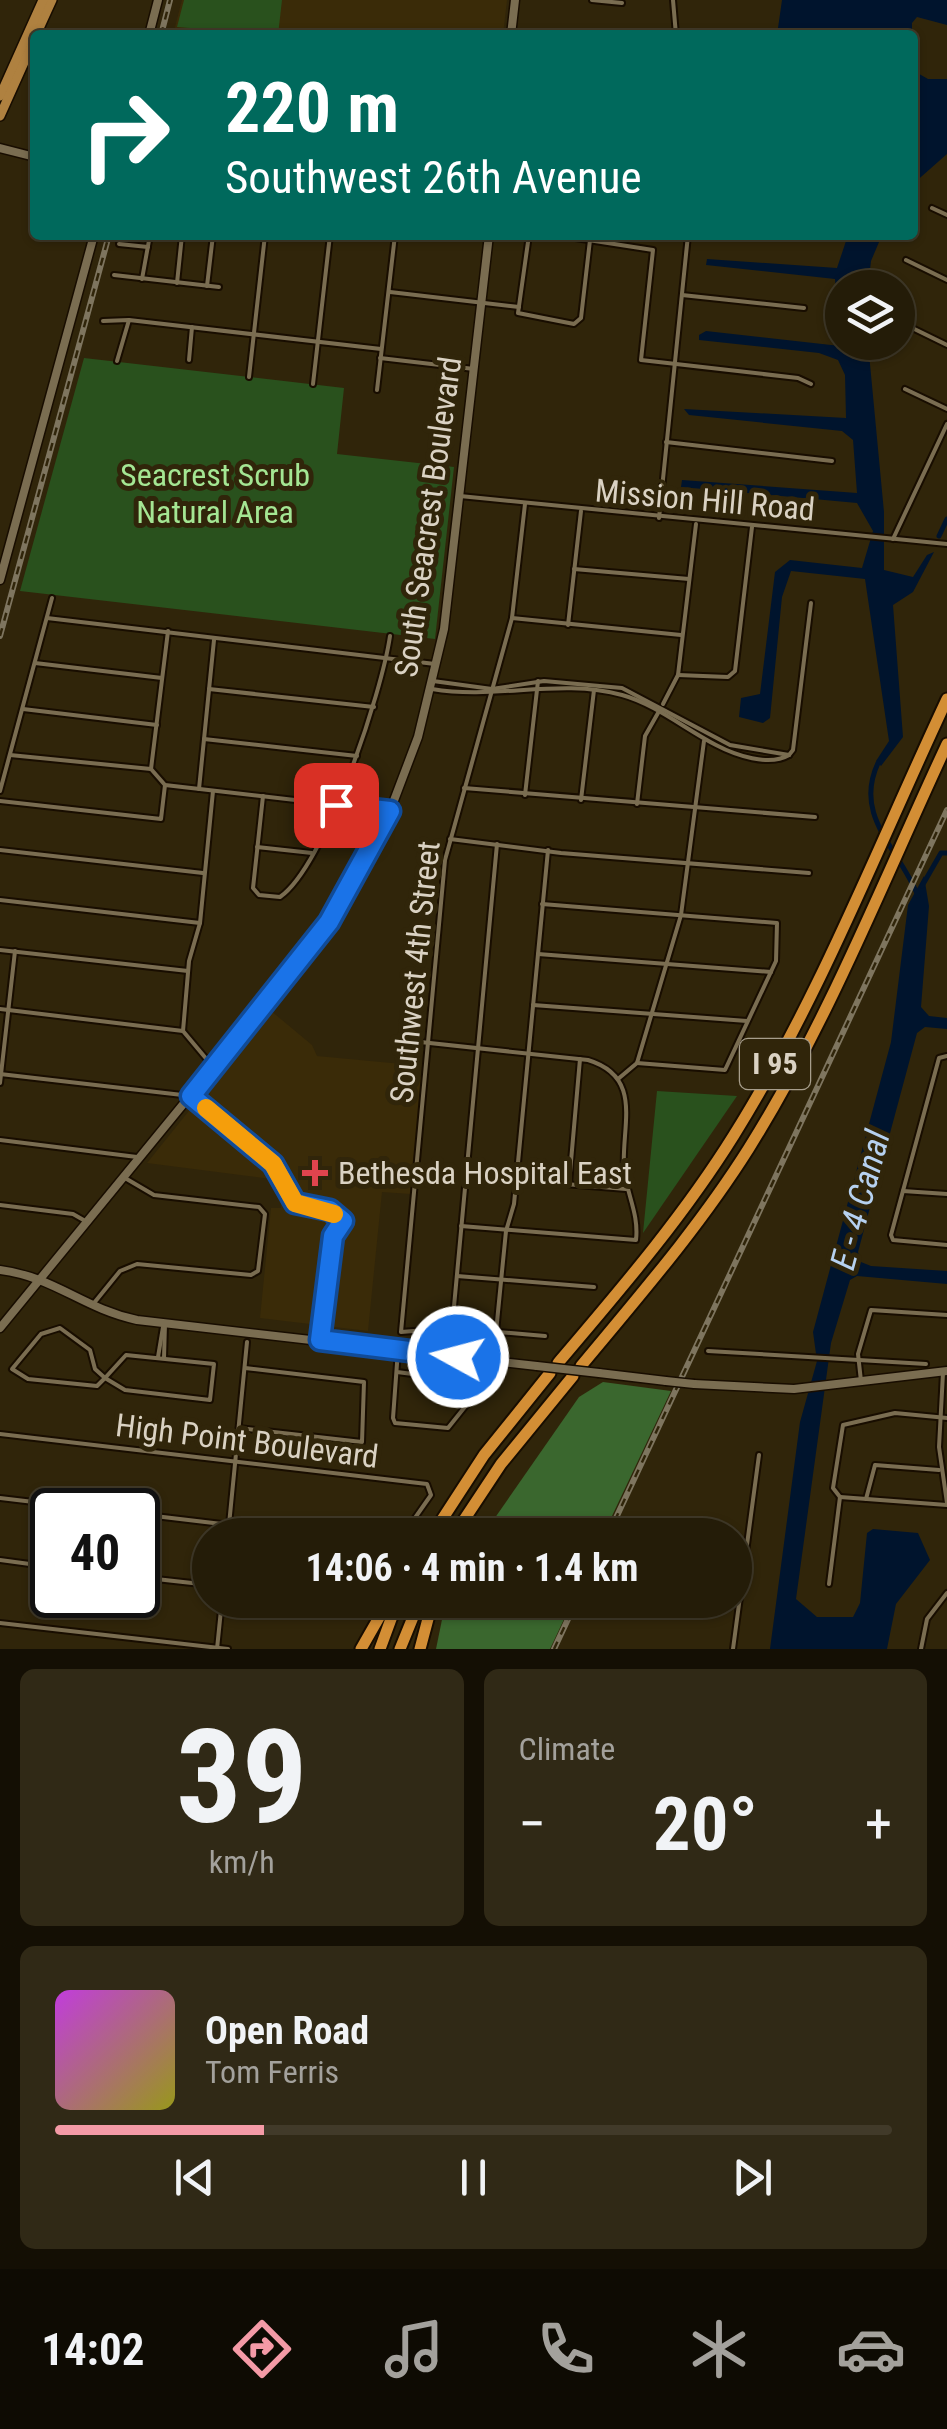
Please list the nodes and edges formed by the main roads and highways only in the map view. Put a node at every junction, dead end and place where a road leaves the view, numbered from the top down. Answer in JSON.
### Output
{"nodes":[{"id":1,"x":46,"y":3,"type":"edge"},
{"id":2,"x":33,"y":30,"type":"edge"},
{"id":3,"x":38,"y":30,"type":"edge"},
{"id":4,"x":30,"y":35,"type":"edge"},
{"id":5,"x":30,"y":49,"type":"edge"},
{"id":6,"x":0,"y":96,"type":"edge"},
{"id":7,"x":0,"y":116,"type":"edge"},
{"id":8,"x":947,"y":699,"type":"edge"},
{"id":9,"x":947,"y":744,"type":"edge"},
{"id":10,"x":575,"y":1373,"type":"junction"},
{"id":11,"x":443,"y":1518,"type":"edge"},
{"id":12,"x":465,"y":1518,"type":"edge"},
{"id":13,"x":474,"y":1518,"type":"edge"},
{"id":14,"x":378,"y":1618,"type":"edge"},
{"id":15,"x":391,"y":1618,"type":"edge"},
{"id":16,"x":413,"y":1618,"type":"edge"},
{"id":17,"x":429,"y":1618,"type":"edge"},
{"id":18,"x":361,"y":1649,"type":"edge"},
{"id":19,"x":380,"y":1649,"type":"edge"},
{"id":20,"x":400,"y":1649,"type":"edge"},
{"id":21,"x":420,"y":1649,"type":"edge"}],
"edges":[{"from":1,"to":2,"type":"main road"},
{"from":1,"to":3,"type":"main road"},
{"from":4,"to":6,"type":"main road"},
{"from":5,"to":7,"type":"main road"},
{"from":8,"to":11,"type":"highway","number":"I 95"},
{"from":9,"to":10,"type":"highway","number":"I 95"},
{"from":10,"to":12,"type":"highway","number":"I 95"},
{"from":10,"to":13,"type":"highway"},
{"from":14,"to":18,"type":"highway"},
{"from":15,"to":19,"type":"highway"},
{"from":16,"to":20,"type":"highway"},
{"from":17,"to":21,"type":"highway"}]}
